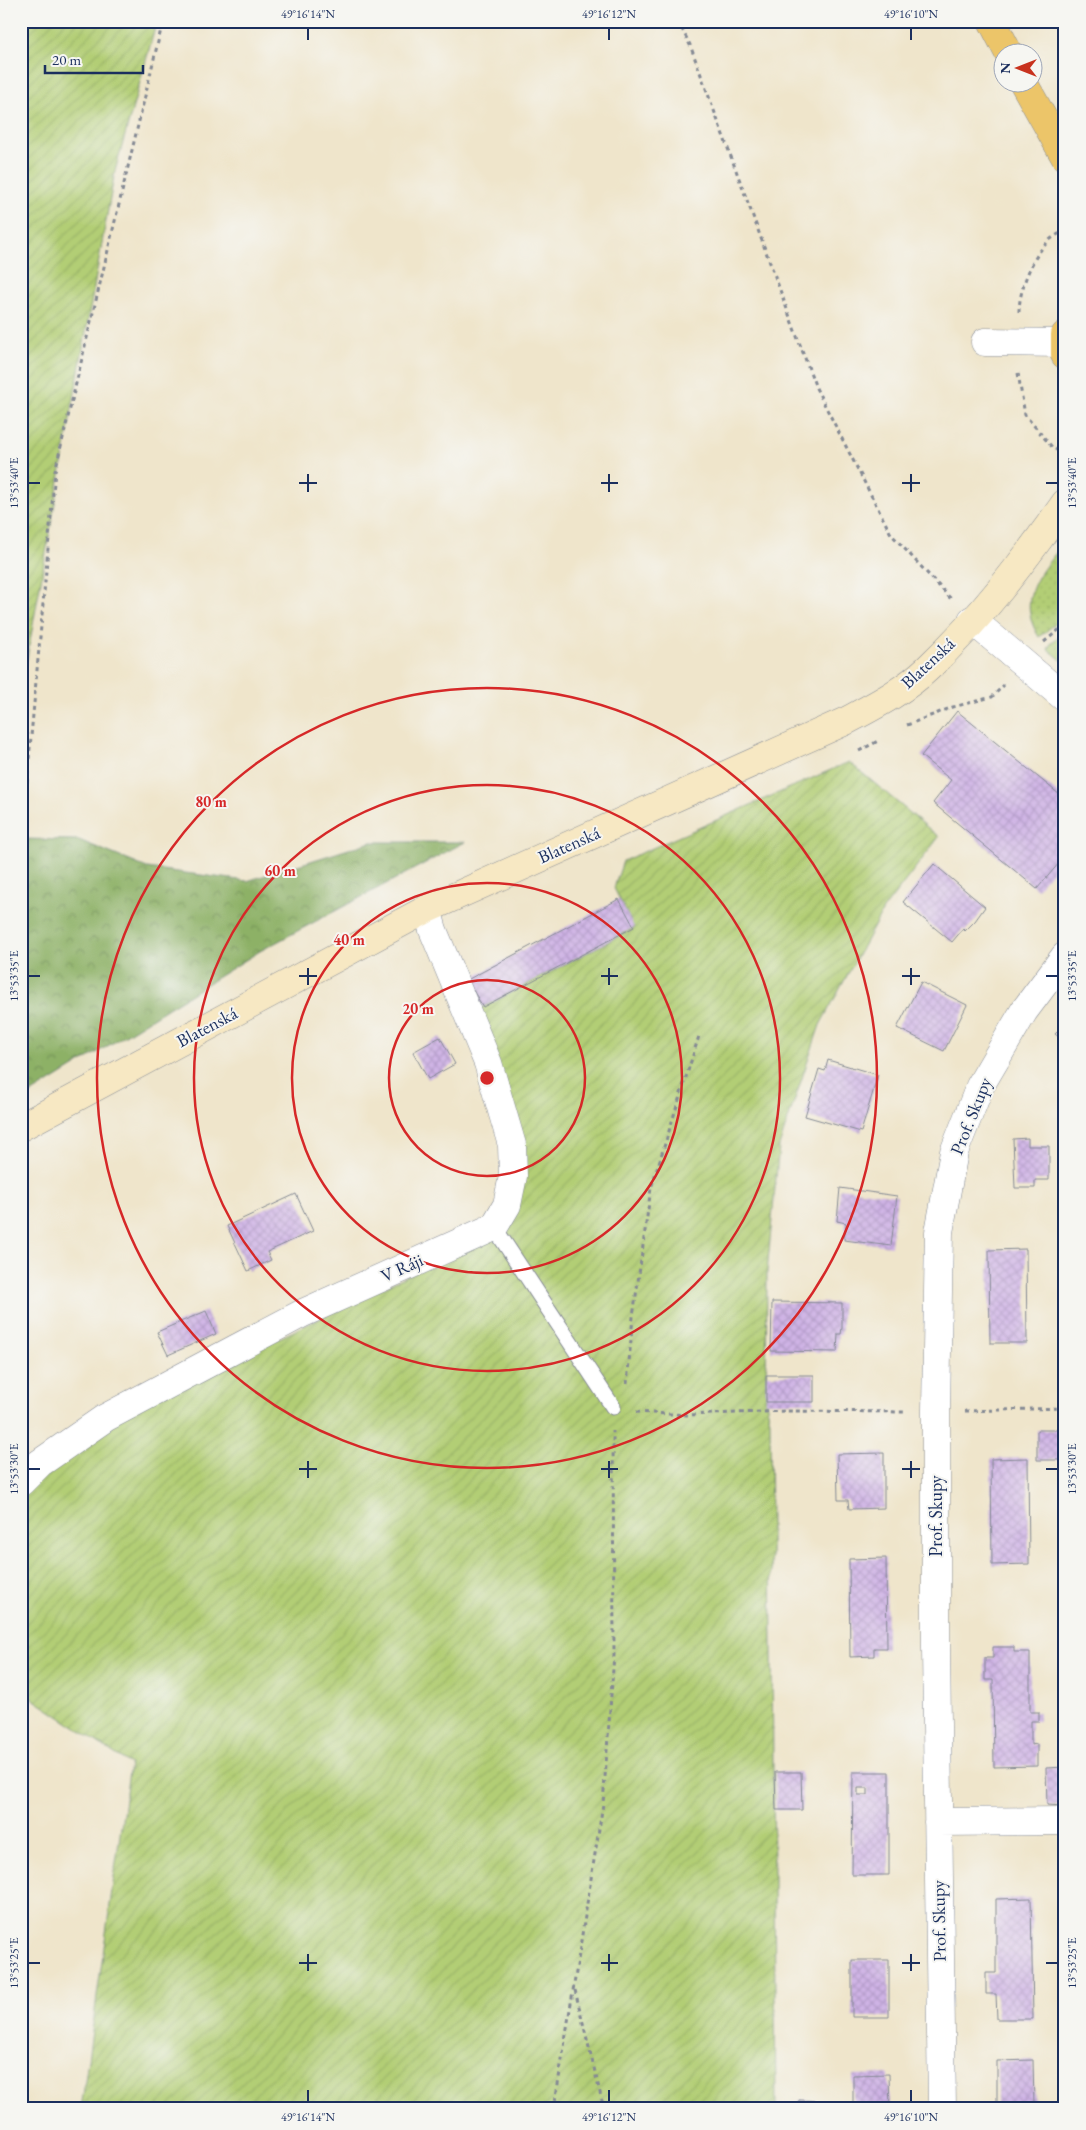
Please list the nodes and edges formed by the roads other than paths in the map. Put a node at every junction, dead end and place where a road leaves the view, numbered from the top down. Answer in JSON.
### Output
{"nodes":[{"id":1,"x":992,"y":21,"type":"edge"},
{"id":2,"x":1003,"y":42,"type":"edge"},
{"id":3,"x":1029,"y":92,"type":"edge"},
{"id":4,"x":1065,"y":158,"type":"edge"},
{"id":5,"x":985,"y":342,"type":"dead end"},
{"id":6,"x":1064,"y":344,"type":"edge"},
{"id":7,"x":1065,"y":503,"type":"edge"},
{"id":8,"x":972,"y":620,"type":"junction"},
{"id":9,"x":1065,"y":698,"type":"edge"},
{"id":10,"x":427,"y":909,"type":"junction"},
{"id":11,"x":1065,"y":956,"type":"edge"},
{"id":12,"x":21,"y":1127,"type":"edge"},
{"id":13,"x":494,"y":1227,"type":"junction"},
{"id":14,"x":612,"y":1407,"type":"road end"},
{"id":15,"x":21,"y":1482,"type":"edge"},
{"id":16,"x":1065,"y":1821,"type":"edge"},
{"id":17,"x":938,"y":1822,"type":"junction"},
{"id":18,"x":942,"y":2109,"type":"edge"}],
"edges":[{"from":1,"to":2,"type":"main road"},
{"from":3,"to":4,"type":"main road"},
{"from":5,"to":6,"type":"street"},
{"from":7,"to":8,"type":"street","name":"Blatenská"},
{"from":8,"to":9,"type":"street"},
{"from":8,"to":10,"type":"street","name":"Blatenská"},
{"from":10,"to":12,"type":"street","name":"Blatenská"},
{"from":10,"to":13,"type":"street"},
{"from":11,"to":17,"type":"street","name":"Prof. Skupy"},
{"from":13,"to":14,"type":"lane"},
{"from":13,"to":15,"type":"street","name":"V Ráji"},
{"from":16,"to":17,"type":"street"},
{"from":17,"to":18,"type":"street","name":"Prof. Skupy"}]}
